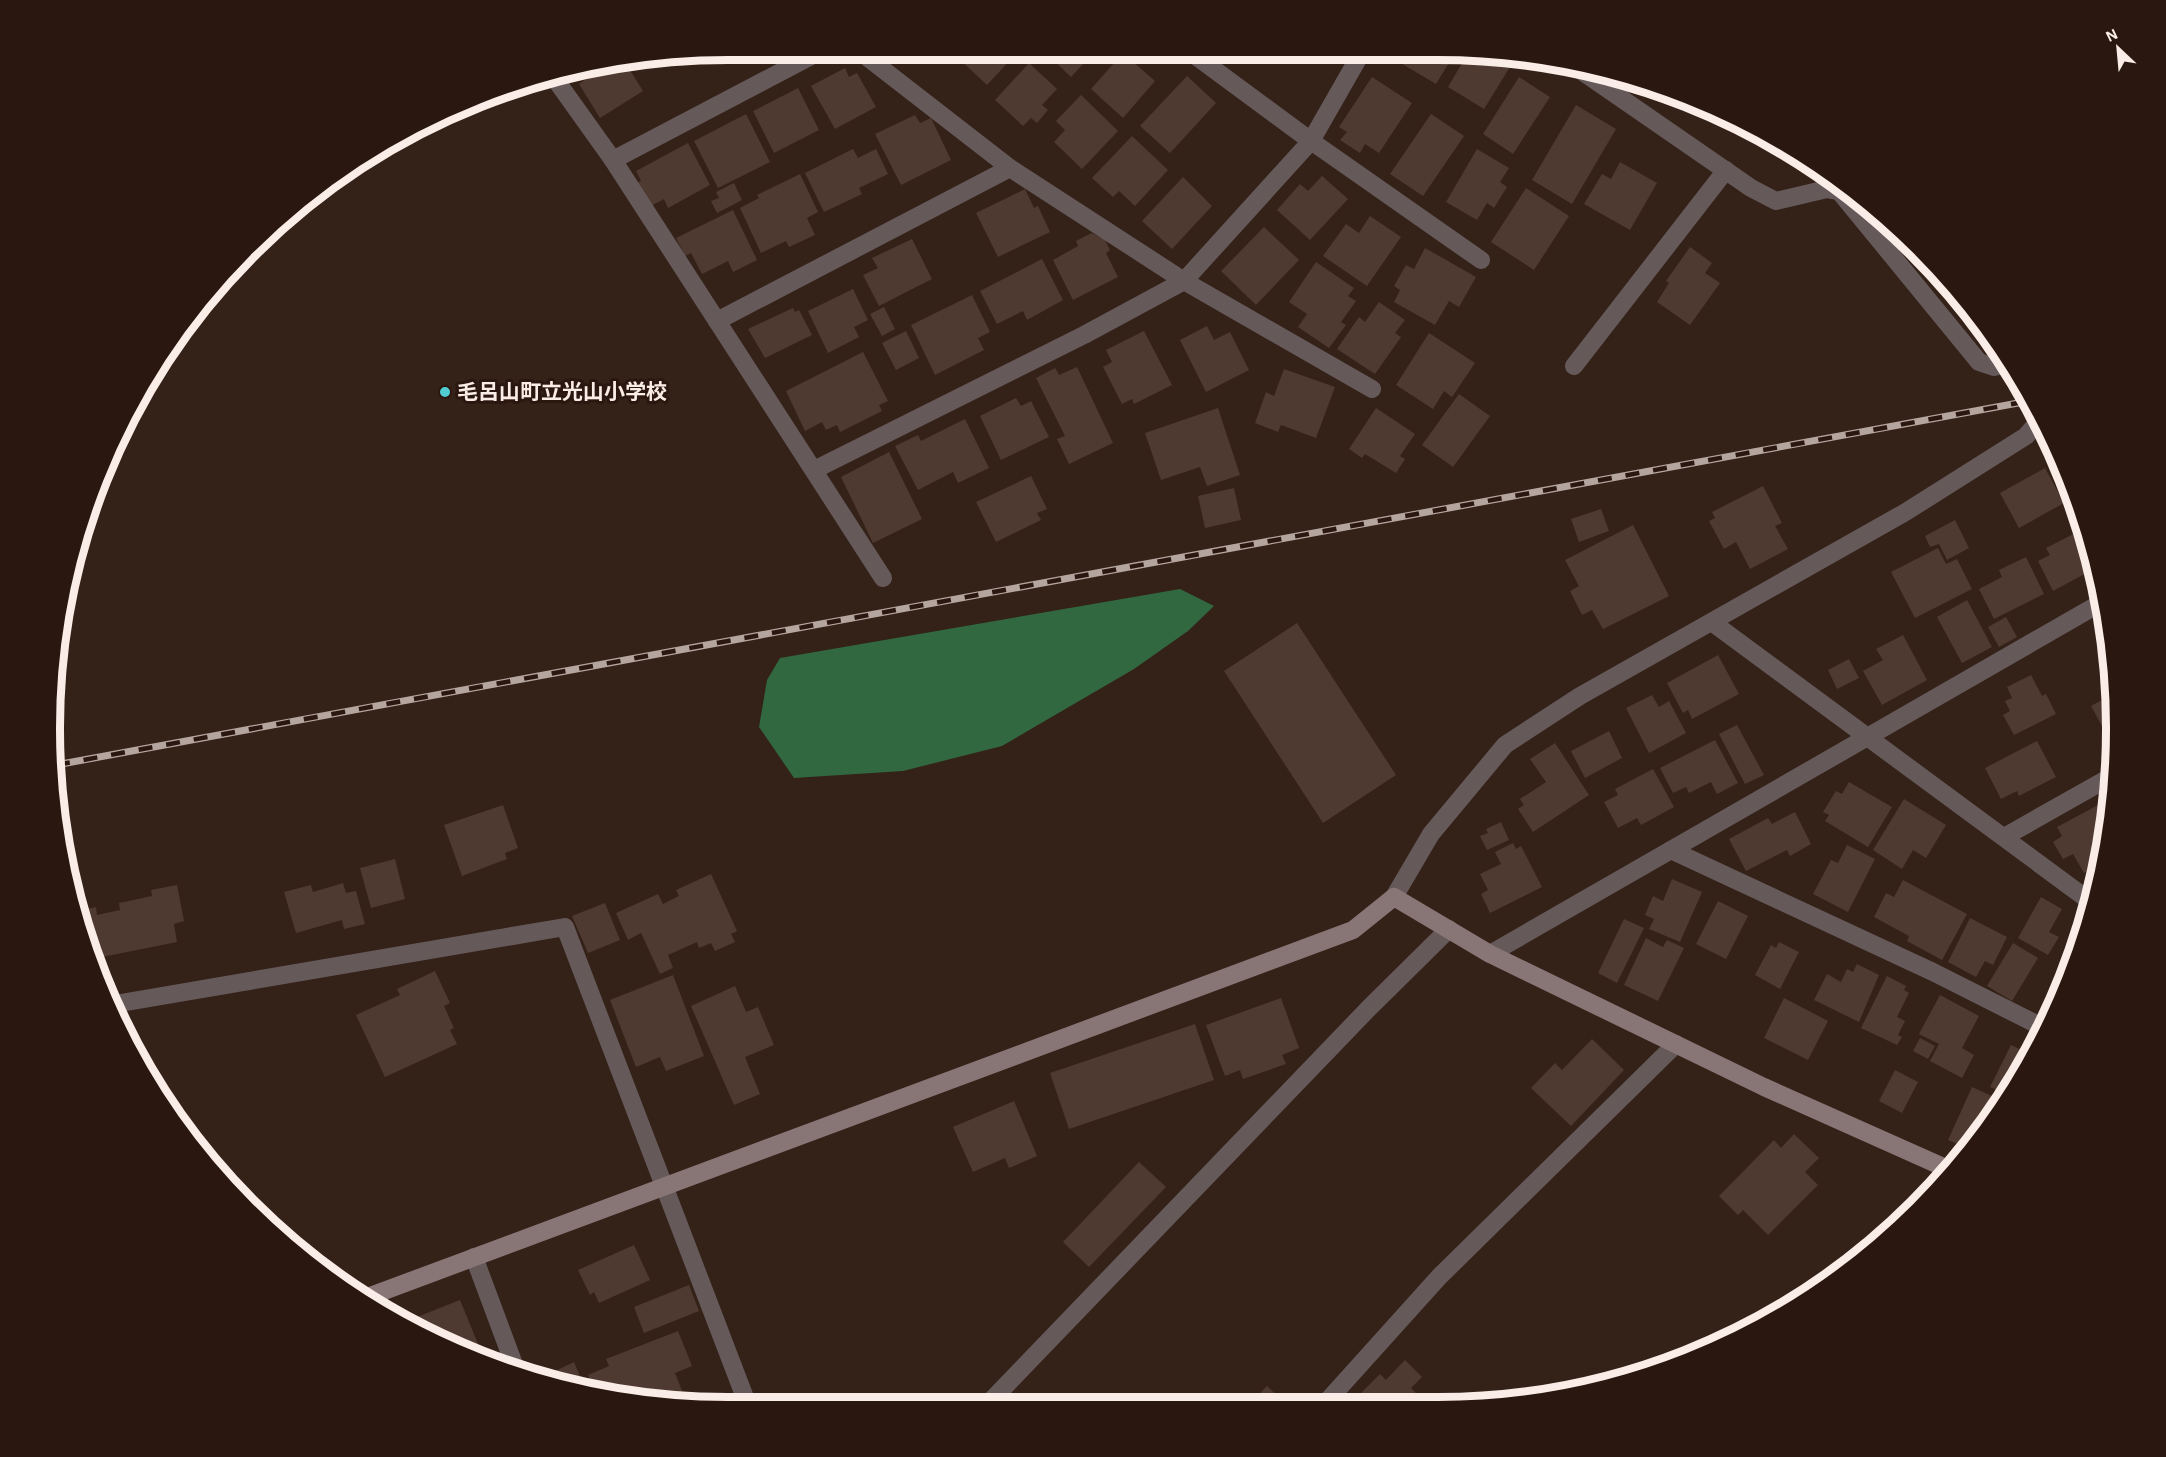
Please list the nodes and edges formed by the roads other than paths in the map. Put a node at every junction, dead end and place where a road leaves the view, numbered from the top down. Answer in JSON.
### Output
{"nodes":[{"id":1,"x":804,"y":60,"type":"edge"},
{"id":2,"x":871,"y":60,"type":"edge"},
{"id":3,"x":1201,"y":60,"type":"edge"},
{"id":4,"x":1357,"y":60,"type":"edge"},
{"id":5,"x":1593,"y":79,"type":"edge"},
{"id":6,"x":558,"y":82,"type":"edge"},
{"id":7,"x":1311,"y":141,"type":"junction"},
{"id":8,"x":613,"y":160,"type":"junction"},
{"id":9,"x":1010,"y":168,"type":"junction"},
{"id":10,"x":1726,"y":170,"type":"junction"},
{"id":11,"x":1833,"y":190,"type":"edge"},
{"id":12,"x":1846,"y":200,"type":"edge"},
{"id":13,"x":1481,"y":260,"type":"dead end"},
{"id":14,"x":1184,"y":282,"type":"junction"},
{"id":15,"x":717,"y":321,"type":"junction"},
{"id":16,"x":1574,"y":366,"type":"dead end"},
{"id":17,"x":1999,"y":366,"type":"edge"},
{"id":18,"x":1372,"y":389,"type":"dead end"},
{"id":19,"x":2034,"y":427,"type":"edge"},
{"id":20,"x":814,"y":470,"type":"junction"},
{"id":21,"x":884,"y":578,"type":"dead end"},
{"id":22,"x":2094,"y":606,"type":"edge"},
{"id":23,"x":1713,"y":623,"type":"junction"},
{"id":24,"x":1866,"y":737,"type":"junction"},
{"id":25,"x":2104,"y":780,"type":"edge"},
{"id":26,"x":2004,"y":837,"type":"junction"},
{"id":27,"x":1671,"y":850,"type":"junction"},
{"id":28,"x":1394,"y":897,"type":"junction"},
{"id":29,"x":2084,"y":897,"type":"edge"},
{"id":30,"x":1449,"y":929,"type":"junction"},
{"id":31,"x":1490,"y":954,"type":"junction"},
{"id":32,"x":120,"y":1003,"type":"edge"},
{"id":33,"x":2037,"y":1024,"type":"edge"},
{"id":34,"x":1676,"y":1044,"type":"junction"},
{"id":35,"x":1942,"y":1166,"type":"edge"},
{"id":36,"x":663,"y":1186,"type":"junction"},
{"id":37,"x":474,"y":1257,"type":"junction"},
{"id":38,"x":374,"y":1295,"type":"edge"},
{"id":39,"x":513,"y":1362,"type":"edge"},
{"id":40,"x":745,"y":1397,"type":"edge"},
{"id":41,"x":998,"y":1397,"type":"edge"},
{"id":42,"x":1330,"y":1397,"type":"edge"}],
"edges":[{"from":1,"to":8,"type":"street"},
{"from":2,"to":9,"type":"street"},
{"from":3,"to":7,"type":"street"},
{"from":4,"to":7,"type":"street"},
{"from":5,"to":10,"type":"street"},
{"from":6,"to":8,"type":"street"},
{"from":7,"to":13,"type":"street"},
{"from":7,"to":14,"type":"street"},
{"from":8,"to":15,"type":"street"},
{"from":9,"to":14,"type":"street"},
{"from":9,"to":15,"type":"street"},
{"from":10,"to":11,"type":"street"},
{"from":10,"to":16,"type":"street"},
{"from":12,"to":17,"type":"street"},
{"from":14,"to":18,"type":"street"},
{"from":14,"to":20,"type":"street"},
{"from":15,"to":20,"type":"street"},
{"from":19,"to":23,"type":"street"},
{"from":20,"to":21,"type":"street"},
{"from":22,"to":24,"type":"street"},
{"from":23,"to":24,"type":"street"},
{"from":23,"to":28,"type":"street"},
{"from":24,"to":26,"type":"street"},
{"from":24,"to":27,"type":"street"},
{"from":25,"to":26,"type":"street"},
{"from":26,"to":29,"type":"street"},
{"from":27,"to":31,"type":"street"},
{"from":27,"to":33,"type":"street"},
{"from":28,"to":30,"type":"street"},
{"from":28,"to":36,"type":"street"},
{"from":30,"to":31,"type":"street"},
{"from":30,"to":41,"type":"street"},
{"from":31,"to":34,"type":"street"},
{"from":32,"to":36,"type":"street"},
{"from":34,"to":35,"type":"street"},
{"from":34,"to":42,"type":"street"},
{"from":36,"to":37,"type":"street"},
{"from":36,"to":40,"type":"street"},
{"from":37,"to":38,"type":"street"},
{"from":37,"to":39,"type":"street"}]}
